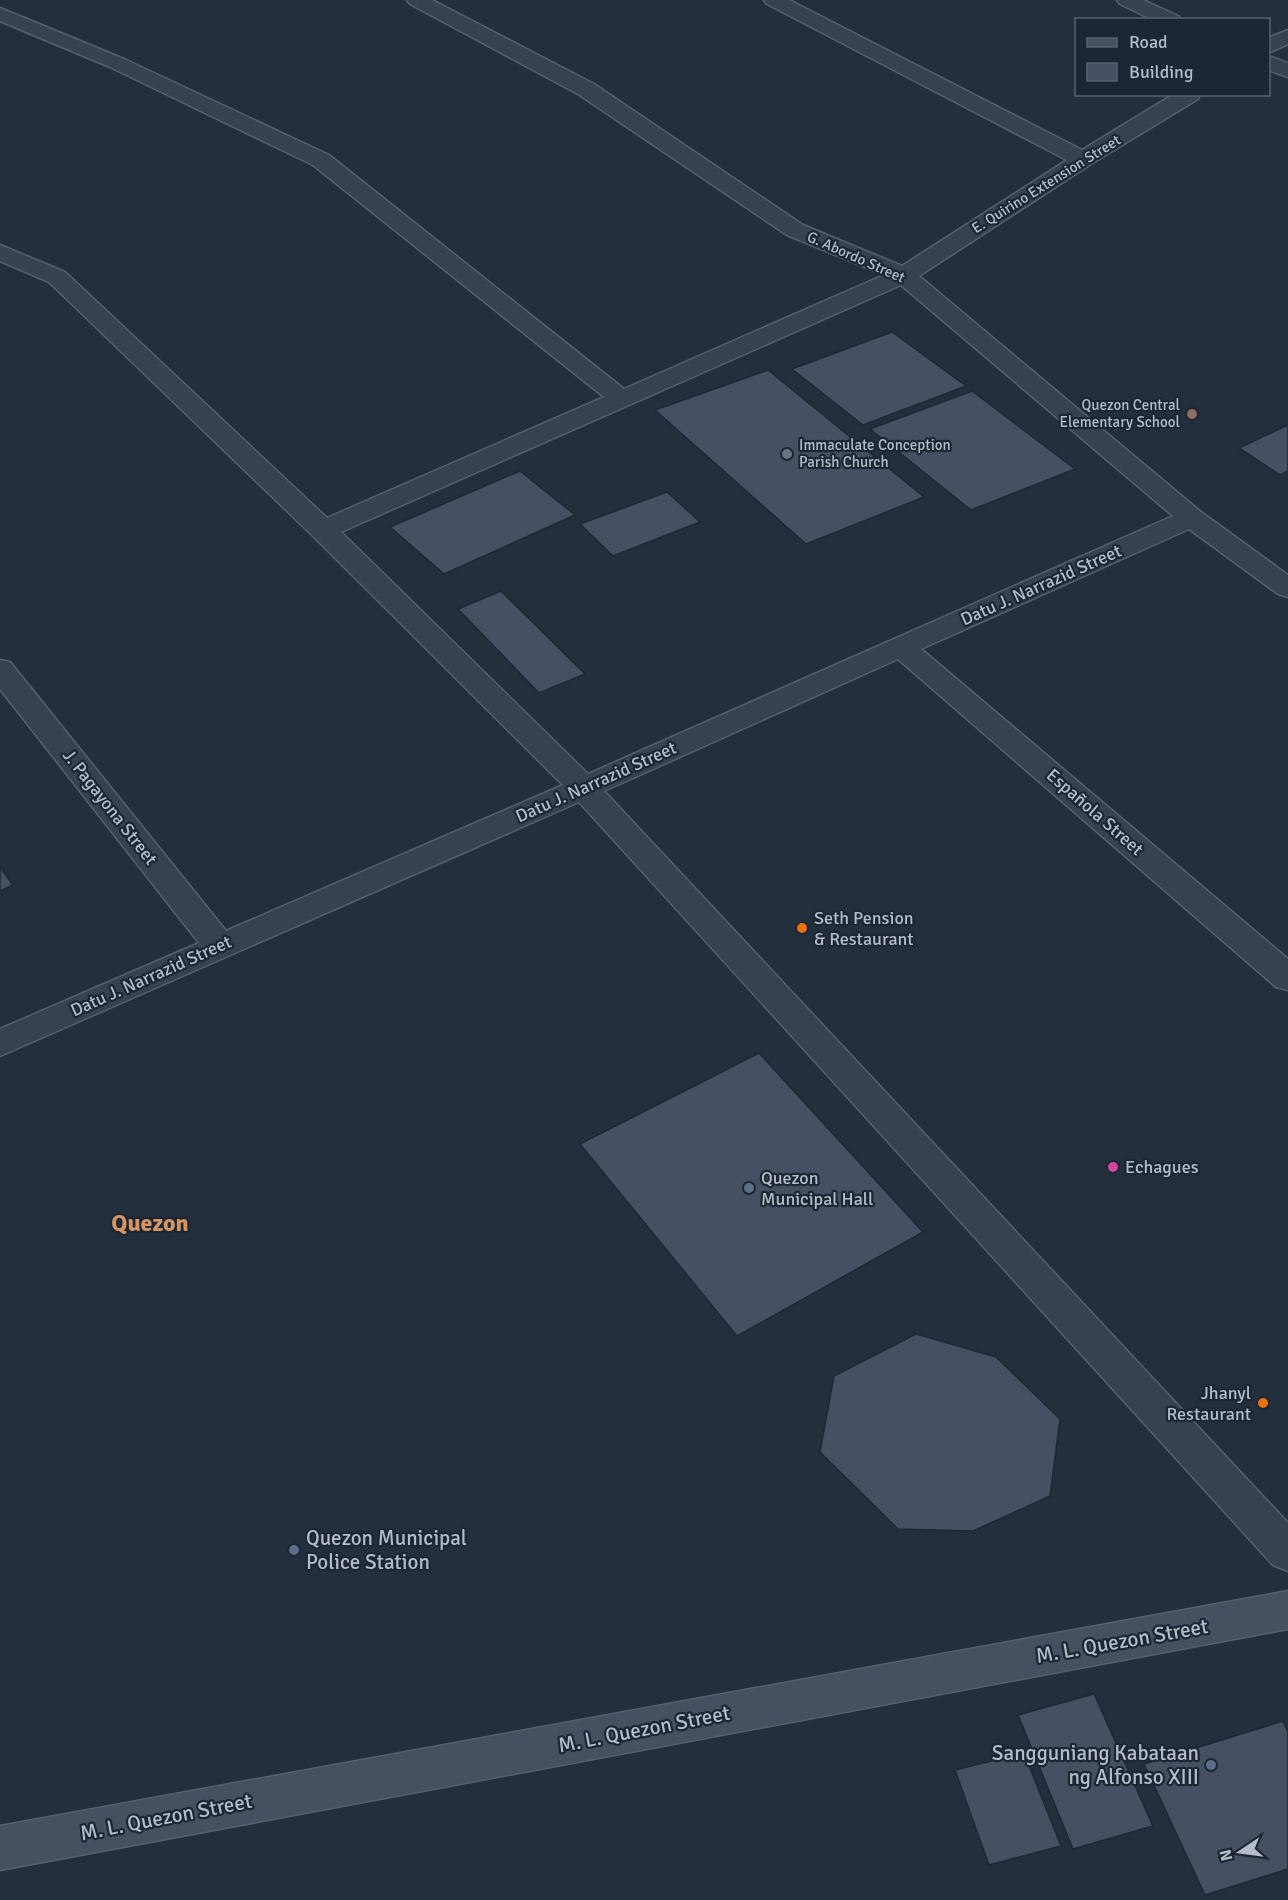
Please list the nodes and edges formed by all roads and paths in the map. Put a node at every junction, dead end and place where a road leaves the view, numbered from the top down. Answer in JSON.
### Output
{"nodes":[{"id":1,"x":417,"y":0,"type":"edge"},
{"id":2,"x":774,"y":0,"type":"edge"},
{"id":3,"x":1127,"y":0,"type":"edge"},
{"id":4,"x":0,"y":14,"type":"edge"},
{"id":5,"x":1167,"y":18,"type":"edge"},
{"id":6,"x":1288,"y":36,"type":"edge"},
{"id":7,"x":1270,"y":46,"type":"edge"},
{"id":8,"x":1270,"y":62,"type":"edge"},
{"id":9,"x":1288,"y":71,"type":"edge"},
{"id":10,"x":1187,"y":96,"type":"edge"},
{"id":11,"x":1083,"y":159,"type":"junction"},
{"id":12,"x":0,"y":252,"type":"edge"},
{"id":13,"x":904,"y":275,"type":"junction"},
{"id":14,"x":620,"y":398,"type":"junction"},
{"id":15,"x":1191,"y":518,"type":"junction"},
{"id":16,"x":323,"y":530,"type":"junction"},
{"id":17,"x":1288,"y":588,"type":"edge"},
{"id":18,"x":901,"y":647,"type":"junction"},
{"id":19,"x":0,"y":669,"type":"edge"},
{"id":20,"x":584,"y":788,"type":"junction"},
{"id":21,"x":220,"y":946,"type":"junction"},
{"id":22,"x":1288,"y":978,"type":"edge"},
{"id":23,"x":0,"y":1043,"type":"edge"},
{"id":24,"x":1288,"y":1552,"type":"edge"},
{"id":25,"x":1288,"y":1610,"type":"edge"},
{"id":26,"x":0,"y":1848,"type":"edge"}],
"edges":[{"from":1,"to":13,"type":"street","name":"G. Abordo Street"},
{"from":2,"to":11,"type":"street"},
{"from":3,"to":5,"type":"street"},
{"from":4,"to":14,"type":"street"},
{"from":6,"to":7,"type":"street"},
{"from":8,"to":9,"type":"street"},
{"from":10,"to":11,"type":"street","name":"E. Quirino Extension Street"},
{"from":11,"to":13,"type":"street","name":"E. Quirino Extension Street"},
{"from":12,"to":16,"type":"street"},
{"from":13,"to":14,"type":"street","name":"E. Quirino Extension Street"},
{"from":13,"to":15,"type":"street","name":"G. Abordo Street"},
{"from":14,"to":16,"type":"street","name":"E. Quirino Extension Street"},
{"from":15,"to":17,"type":"street","name":"G. Abordo Street"},
{"from":15,"to":18,"type":"street","name":"Datu J. Narrazid Street"},
{"from":16,"to":20,"type":"street"},
{"from":18,"to":20,"type":"street","name":"Datu J. Narrazid Street"},
{"from":18,"to":22,"type":"street","name":"Española Street"},
{"from":19,"to":21,"type":"street","name":"J. Pagayona Street"},
{"from":20,"to":21,"type":"street","name":"Datu J. Narrazid Street"},
{"from":20,"to":24,"type":"street"},
{"from":21,"to":23,"type":"street","name":"Datu J. Narrazid Street"},
{"from":25,"to":26,"type":"street","name":"M. L. Quezon Street"}]}
